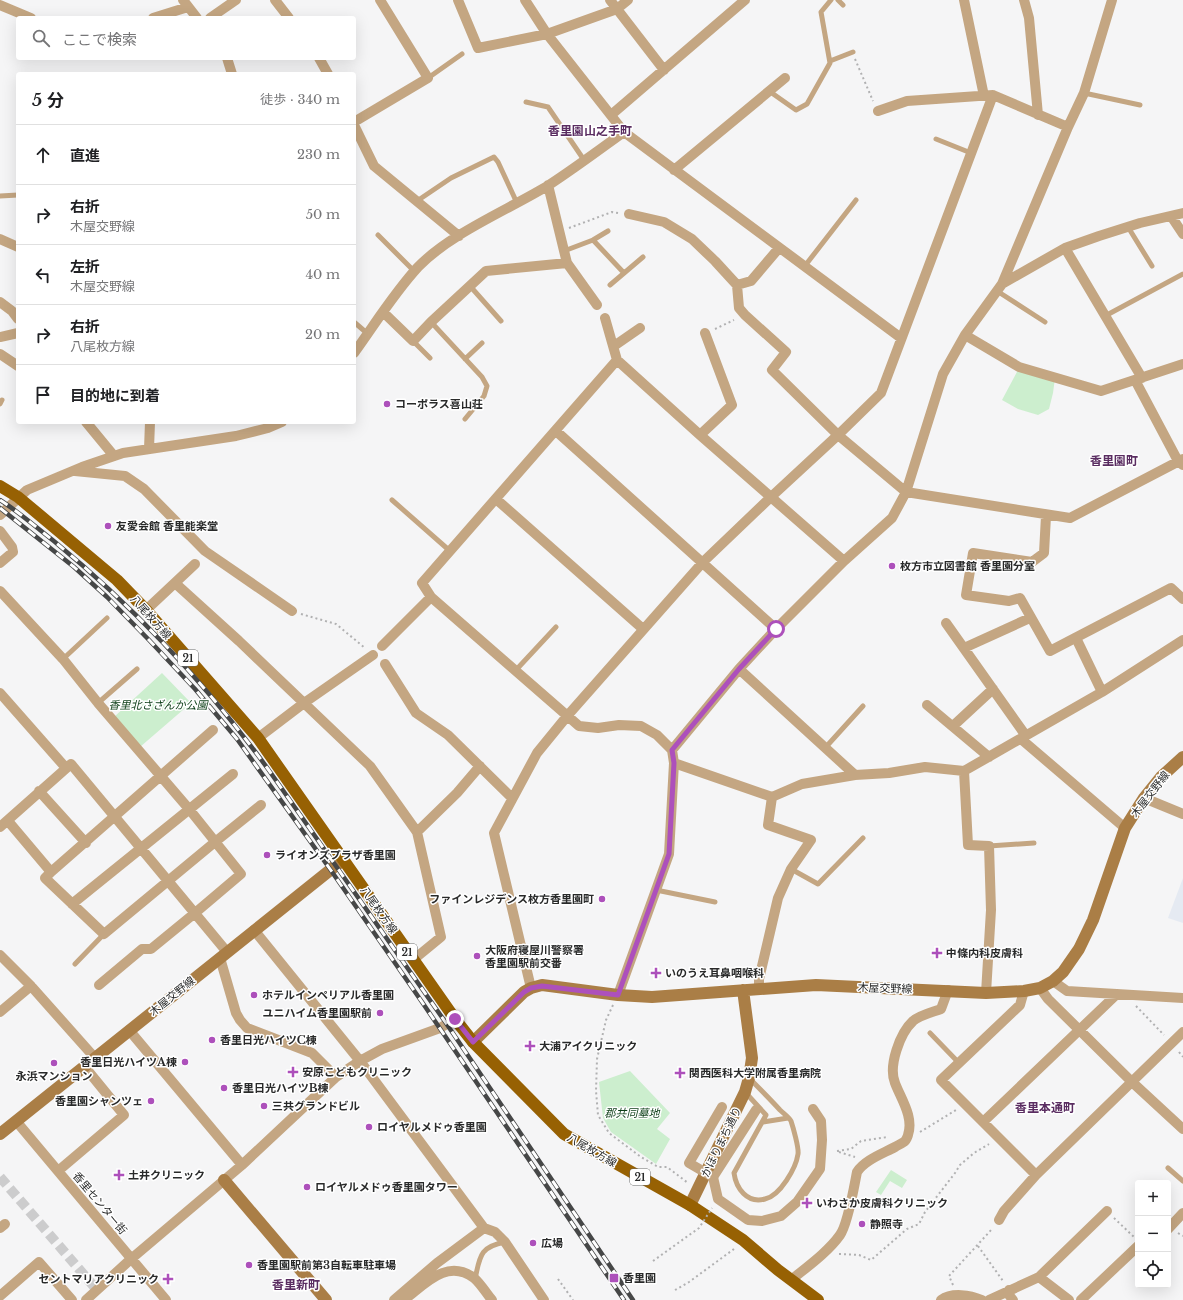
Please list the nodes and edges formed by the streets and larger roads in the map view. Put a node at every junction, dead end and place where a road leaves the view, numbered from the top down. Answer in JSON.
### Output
{"nodes":[{"id":1,"x":236,"y":0,"type":"edge"},
{"id":2,"x":275,"y":0,"type":"edge"},
{"id":3,"x":380,"y":0,"type":"edge"},
{"id":4,"x":458,"y":0,"type":"edge"},
{"id":5,"x":525,"y":0,"type":"edge"},
{"id":6,"x":610,"y":0,"type":"edge"},
{"id":7,"x":628,"y":0,"type":"edge"},
{"id":8,"x":745,"y":0,"type":"edge"},
{"id":9,"x":964,"y":0,"type":"edge"},
{"id":10,"x":1024,"y":0,"type":"edge"},
{"id":11,"x":1112,"y":0,"type":"edge"},
{"id":12,"x":185,"y":4,"type":"edge"},
{"id":13,"x":0,"y":5,"type":"edge"},
{"id":14,"x":617,"y":9,"type":"junction"},
{"id":15,"x":26,"y":16,"type":"edge"},
{"id":16,"x":158,"y":16,"type":"edge"},
{"id":17,"x":195,"y":16,"type":"edge"},
{"id":18,"x":213,"y":16,"type":"edge"},
{"id":19,"x":287,"y":16,"type":"edge"},
{"id":20,"x":547,"y":34,"type":"junction"},
{"id":21,"x":228,"y":60,"type":"edge"},
{"id":22,"x":320,"y":60,"type":"edge"},
{"id":23,"x":664,"y":70,"type":"junction"},
{"id":24,"x":231,"y":72,"type":"edge"},
{"id":25,"x":327,"y":72,"type":"edge"},
{"id":26,"x":785,"y":78,"type":"dead end"},
{"id":27,"x":988,"y":96,"type":"junction"},
{"id":28,"x":878,"y":111,"type":"road end"},
{"id":29,"x":1038,"y":114,"type":"junction"},
{"id":30,"x":611,"y":115,"type":"junction"},
{"id":31,"x":356,"y":123,"type":"edge"},
{"id":32,"x":356,"y":128,"type":"edge"},
{"id":33,"x":1068,"y":128,"type":"junction"},
{"id":34,"x":624,"y":132,"type":"junction"},
{"id":35,"x":674,"y":170,"type":"junction"},
{"id":36,"x":548,"y":185,"type":"junction"},
{"id":37,"x":1183,"y":213,"type":"edge"},
{"id":38,"x":629,"y":214,"type":"road end"},
{"id":39,"x":1170,"y":216,"type":"junction"},
{"id":40,"x":1183,"y":234,"type":"edge"},
{"id":41,"x":460,"y":236,"type":"junction"},
{"id":42,"x":0,"y":239,"type":"edge"},
{"id":43,"x":16,"y":246,"type":"edge"},
{"id":44,"x":779,"y":248,"type":"junction"},
{"id":45,"x":1065,"y":248,"type":"junction"},
{"id":46,"x":567,"y":263,"type":"junction"},
{"id":47,"x":737,"y":285,"type":"junction"},
{"id":48,"x":1000,"y":288,"type":"junction"},
{"id":49,"x":0,"y":302,"type":"edge"},
{"id":50,"x":597,"y":305,"type":"dead end"},
{"id":51,"x":383,"y":312,"type":"junction"},
{"id":52,"x":16,"y":316,"type":"edge"},
{"id":53,"x":605,"y":318,"type":"dead end"},
{"id":54,"x":640,"y":328,"type":"dead end"},
{"id":55,"x":16,"y":333,"type":"edge"},
{"id":56,"x":705,"y":334,"type":"road end"},
{"id":57,"x":965,"y":335,"type":"junction"},
{"id":58,"x":0,"y":337,"type":"edge"},
{"id":59,"x":901,"y":338,"type":"junction"},
{"id":60,"x":614,"y":346,"type":"junction"},
{"id":61,"x":356,"y":350,"type":"edge"},
{"id":62,"x":0,"y":354,"type":"edge"},
{"id":63,"x":617,"y":360,"type":"junction"},
{"id":64,"x":1183,"y":364,"type":"edge"},
{"id":65,"x":16,"y":365,"type":"edge"},
{"id":66,"x":1138,"y":379,"type":"junction"},
{"id":67,"x":88,"y":424,"type":"edge"},
{"id":68,"x":150,"y":424,"type":"edge"},
{"id":69,"x":277,"y":424,"type":"edge"},
{"id":70,"x":556,"y":431,"type":"junction"},
{"id":71,"x":700,"y":435,"type":"junction"},
{"id":72,"x":838,"y":435,"type":"junction"},
{"id":73,"x":149,"y":449,"type":"junction"},
{"id":74,"x":114,"y":456,"type":"junction"},
{"id":75,"x":1181,"y":462,"type":"edge"},
{"id":76,"x":73,"y":470,"type":"junction"},
{"id":77,"x":0,"y":486,"type":"edge"},
{"id":78,"x":906,"y":492,"type":"junction"},
{"id":79,"x":18,"y":497,"type":"junction"},
{"id":80,"x":770,"y":497,"type":"junction"},
{"id":81,"x":496,"y":499,"type":"junction"},
{"id":82,"x":0,"y":515,"type":"edge"},
{"id":83,"x":1046,"y":516,"type":"junction"},
{"id":84,"x":0,"y":531,"type":"edge"},
{"id":85,"x":844,"y":561,"type":"junction"},
{"id":86,"x":703,"y":562,"type":"junction"},
{"id":87,"x":0,"y":563,"type":"edge"},
{"id":88,"x":195,"y":564,"type":"dead end"},
{"id":89,"x":175,"y":583,"type":"junction"},
{"id":90,"x":0,"y":591,"type":"edge"},
{"id":91,"x":431,"y":597,"type":"junction"},
{"id":92,"x":1183,"y":599,"type":"edge"},
{"id":93,"x":146,"y":610,"type":"junction"},
{"id":94,"x":292,"y":611,"type":"road end"},
{"id":95,"x":1030,"y":618,"type":"junction"},
{"id":96,"x":946,"y":623,"type":"dead end"},
{"id":97,"x":776,"y":629,"type":"junction"},
{"id":98,"x":643,"y":630,"type":"junction"},
{"id":99,"x":1076,"y":638,"type":"junction"},
{"id":100,"x":1183,"y":640,"type":"edge"},
{"id":101,"x":382,"y":646,"type":"dead end"},
{"id":102,"x":964,"y":648,"type":"junction"},
{"id":103,"x":373,"y":655,"type":"road end"},
{"id":104,"x":385,"y":664,"type":"dead end"},
{"id":105,"x":739,"y":669,"type":"junction"},
{"id":106,"x":993,"y":689,"type":"junction"},
{"id":107,"x":1102,"y":692,"type":"junction"},
{"id":108,"x":0,"y":693,"type":"edge"},
{"id":109,"x":304,"y":703,"type":"junction"},
{"id":110,"x":927,"y":705,"type":"dead end"},
{"id":111,"x":568,"y":715,"type":"junction"},
{"id":112,"x":953,"y":726,"type":"junction"},
{"id":113,"x":213,"y":730,"type":"dead end"},
{"id":114,"x":1024,"y":737,"type":"junction"},
{"id":115,"x":258,"y":738,"type":"junction"},
{"id":116,"x":672,"y":750,"type":"junction"},
{"id":117,"x":1183,"y":756,"type":"edge"},
{"id":118,"x":989,"y":757,"type":"junction"},
{"id":119,"x":674,"y":763,"type":"junction"},
{"id":120,"x":480,"y":766,"type":"junction"},
{"id":121,"x":66,"y":768,"type":"junction"},
{"id":122,"x":964,"y":771,"type":"junction"},
{"id":123,"x":233,"y":774,"type":"dead end"},
{"id":124,"x":855,"y":775,"type":"junction"},
{"id":125,"x":160,"y":777,"type":"junction"},
{"id":126,"x":39,"y":791,"type":"junction"},
{"id":127,"x":772,"y":796,"type":"junction"},
{"id":128,"x":512,"y":798,"type":"junction"},
{"id":129,"x":1144,"y":798,"type":"junction"},
{"id":130,"x":261,"y":805,"type":"dead end"},
{"id":131,"x":189,"y":809,"type":"junction"},
{"id":132,"x":1183,"y":814,"type":"edge"},
{"id":133,"x":115,"y":817,"type":"junction"},
{"id":134,"x":4,"y":824,"type":"edge"},
{"id":135,"x":1124,"y":828,"type":"junction"},
{"id":136,"x":417,"y":832,"type":"junction"},
{"id":137,"x":86,"y":842,"type":"junction"},
{"id":138,"x":215,"y":842,"type":"junction"},
{"id":139,"x":141,"y":848,"type":"junction"},
{"id":140,"x":344,"y":859,"type":"junction"},
{"id":141,"x":51,"y":872,"type":"junction"},
{"id":142,"x":168,"y":880,"type":"junction"},
{"id":143,"x":72,"y":904,"type":"junction"},
{"id":144,"x":195,"y":913,"type":"junction"},
{"id":145,"x":254,"y":930,"type":"junction"},
{"id":146,"x":0,"y":955,"type":"edge"},
{"id":147,"x":224,"y":955,"type":"junction"},
{"id":148,"x":413,"y":960,"type":"junction"},
{"id":149,"x":1053,"y":981,"type":"junction"},
{"id":150,"x":99,"y":985,"type":"dead end"},
{"id":151,"x":31,"y":986,"type":"junction"},
{"id":152,"x":531,"y":988,"type":"junction"},
{"id":153,"x":1040,"y":988,"type":"junction"},
{"id":154,"x":759,"y":989,"type":"junction"},
{"id":155,"x":743,"y":990,"type":"junction"},
{"id":156,"x":948,"y":990,"type":"junction"},
{"id":157,"x":1024,"y":991,"type":"junction"},
{"id":158,"x":986,"y":993,"type":"junction"},
{"id":159,"x":1121,"y":994,"type":"junction"},
{"id":160,"x":618,"y":995,"type":"junction"},
{"id":161,"x":1183,"y":998,"type":"edge"},
{"id":162,"x":0,"y":1012,"type":"edge"},
{"id":163,"x":455,"y":1019,"type":"junction"},
{"id":164,"x":129,"y":1030,"type":"junction"},
{"id":165,"x":1080,"y":1030,"type":"junction"},
{"id":166,"x":1183,"y":1032,"type":"edge"},
{"id":167,"x":473,"y":1042,"type":"junction"},
{"id":168,"x":95,"y":1058,"type":"junction"},
{"id":169,"x":360,"y":1061,"type":"junction"},
{"id":170,"x":84,"y":1066,"type":"junction"},
{"id":171,"x":336,"y":1077,"type":"junction"},
{"id":172,"x":1132,"y":1082,"type":"junction"},
{"id":173,"x":722,"y":1106,"type":"dead end"},
{"id":174,"x":813,"y":1109,"type":"dead end"},
{"id":175,"x":756,"y":1110,"type":"dead end"},
{"id":176,"x":16,"y":1121,"type":"junction"},
{"id":177,"x":983,"y":1122,"type":"junction"},
{"id":178,"x":1183,"y":1129,"type":"edge"},
{"id":179,"x":0,"y":1134,"type":"edge"},
{"id":180,"x":242,"y":1165,"type":"junction"},
{"id":181,"x":58,"y":1171,"type":"junction"},
{"id":182,"x":1036,"y":1175,"type":"junction"},
{"id":183,"x":713,"y":1177,"type":"junction"},
{"id":184,"x":224,"y":1180,"type":"junction"},
{"id":185,"x":690,"y":1205,"type":"junction"},
{"id":186,"x":1107,"y":1211,"type":"road end"},
{"id":187,"x":1183,"y":1213,"type":"edge"},
{"id":188,"x":999,"y":1220,"type":"road end"},
{"id":189,"x":1171,"y":1226,"type":"edge"},
{"id":190,"x":484,"y":1228,"type":"junction"},
{"id":191,"x":1135,"y":1249,"type":"edge"},
{"id":192,"x":131,"y":1259,"type":"junction"},
{"id":193,"x":1039,"y":1277,"type":"junction"},
{"id":194,"x":791,"y":1280,"type":"junction"},
{"id":195,"x":1009,"y":1290,"type":"junction"},
{"id":196,"x":0,"y":1296,"type":"edge"},
{"id":197,"x":72,"y":1300,"type":"edge"},
{"id":198,"x":86,"y":1300,"type":"edge"},
{"id":199,"x":166,"y":1300,"type":"edge"},
{"id":200,"x":326,"y":1300,"type":"edge"},
{"id":201,"x":394,"y":1300,"type":"edge"},
{"id":202,"x":404,"y":1300,"type":"edge"},
{"id":203,"x":492,"y":1300,"type":"edge"},
{"id":204,"x":544,"y":1300,"type":"edge"},
{"id":205,"x":818,"y":1300,"type":"edge"},
{"id":206,"x":941,"y":1300,"type":"edge"},
{"id":207,"x":982,"y":1300,"type":"edge"},
{"id":208,"x":989,"y":1300,"type":"edge"},
{"id":209,"x":1013,"y":1300,"type":"edge"},
{"id":210,"x":1069,"y":1300,"type":"edge"},
{"id":211,"x":1081,"y":1300,"type":"edge"}],
"edges":[{"from":1,"to":18,"type":"street"},
{"from":2,"to":19,"type":"street"},
{"from":3,"to":31,"type":"street"},
{"from":4,"to":20,"type":"street"},
{"from":5,"to":20,"type":"street"},
{"from":6,"to":14,"type":"street"},
{"from":7,"to":14,"type":"street"},
{"from":8,"to":23,"type":"street"},
{"from":9,"to":27,"type":"street"},
{"from":10,"to":29,"type":"street"},
{"from":11,"to":33,"type":"street"},
{"from":12,"to":16,"type":"street"},
{"from":12,"to":17,"type":"street"},
{"from":13,"to":15,"type":"street"},
{"from":14,"to":20,"type":"street"},
{"from":14,"to":23,"type":"street"},
{"from":20,"to":30,"type":"street"},
{"from":21,"to":24,"type":"street"},
{"from":22,"to":25,"type":"street"},
{"from":23,"to":30,"type":"street"},
{"from":26,"to":35,"type":"street"},
{"from":27,"to":28,"type":"street"},
{"from":27,"to":29,"type":"street"},
{"from":27,"to":59,"type":"street"},
{"from":29,"to":33,"type":"street"},
{"from":30,"to":34,"type":"street"},
{"from":32,"to":41,"type":"street"},
{"from":33,"to":48,"type":"street"},
{"from":34,"to":35,"type":"street"},
{"from":34,"to":36,"type":"street"},
{"from":35,"to":44,"type":"street"},
{"from":36,"to":41,"type":"street"},
{"from":36,"to":46,"type":"street"},
{"from":37,"to":39,"type":"street"},
{"from":38,"to":47,"type":"street"},
{"from":39,"to":40,"type":"street"},
{"from":39,"to":45,"type":"street"},
{"from":41,"to":51,"type":"street"},
{"from":42,"to":43,"type":"street"},
{"from":44,"to":47,"type":"street"},
{"from":44,"to":59,"type":"street"},
{"from":45,"to":48,"type":"street"},
{"from":45,"to":66,"type":"street"},
{"from":46,"to":50,"type":"street"},
{"from":46,"to":51,"type":"street"},
{"from":47,"to":72,"type":"street"},
{"from":48,"to":57,"type":"street"},
{"from":49,"to":52,"type":"street"},
{"from":51,"to":61,"type":"street"},
{"from":53,"to":60,"type":"street"},
{"from":54,"to":60,"type":"street"},
{"from":55,"to":58,"type":"street"},
{"from":56,"to":71,"type":"street"},
{"from":57,"to":66,"type":"street"},
{"from":57,"to":78,"type":"street"},
{"from":59,"to":72,"type":"street"},
{"from":60,"to":63,"type":"street"},
{"from":62,"to":65,"type":"street"},
{"from":63,"to":70,"type":"street"},
{"from":63,"to":71,"type":"street"},
{"from":64,"to":66,"type":"street"},
{"from":66,"to":75,"type":"street"},
{"from":67,"to":74,"type":"street"},
{"from":68,"to":73,"type":"street"},
{"from":69,"to":73,"type":"street"},
{"from":70,"to":81,"type":"street"},
{"from":70,"to":86,"type":"street"},
{"from":71,"to":80,"type":"street"},
{"from":72,"to":78,"type":"street"},
{"from":72,"to":80,"type":"street"},
{"from":73,"to":74,"type":"street"},
{"from":74,"to":76,"type":"street"},
{"from":75,"to":83,"type":"street"},
{"from":76,"to":79,"type":"street"},
{"from":76,"to":94,"type":"street"},
{"from":77,"to":79,"type":"main road","name":"八尾枚方線","number":"21"},
{"from":78,"to":83,"type":"street"},
{"from":78,"to":85,"type":"street"},
{"from":79,"to":82,"type":"street"},
{"from":79,"to":93,"type":"main road","name":"八尾枚方線","number":"21"},
{"from":80,"to":85,"type":"street"},
{"from":80,"to":86,"type":"street"},
{"from":81,"to":91,"type":"street"},
{"from":81,"to":98,"type":"street"},
{"from":83,"to":95,"type":"street"},
{"from":84,"to":87,"type":"street"},
{"from":85,"to":97,"type":"street"},
{"from":86,"to":97,"type":"street"},
{"from":86,"to":98,"type":"street"},
{"from":88,"to":89,"type":"street"},
{"from":89,"to":93,"type":"street"},
{"from":89,"to":109,"type":"street"},
{"from":90,"to":125,"type":"street"},
{"from":91,"to":101,"type":"street"},
{"from":91,"to":111,"type":"street"},
{"from":92,"to":99,"type":"street"},
{"from":93,"to":115,"type":"main road","name":"八尾枚方線","number":"21"},
{"from":95,"to":99,"type":"street"},
{"from":95,"to":102,"type":"street"},
{"from":96,"to":102,"type":"street"},
{"from":97,"to":105,"type":"street"},
{"from":98,"to":111,"type":"street"},
{"from":99,"to":107,"type":"street"},
{"from":100,"to":107,"type":"street"},
{"from":102,"to":106,"type":"street"},
{"from":103,"to":109,"type":"street"},
{"from":104,"to":120,"type":"street"},
{"from":105,"to":116,"type":"street"},
{"from":105,"to":124,"type":"street"},
{"from":106,"to":112,"type":"street"},
{"from":106,"to":114,"type":"street"},
{"from":107,"to":114,"type":"street"},
{"from":108,"to":121,"type":"street"},
{"from":109,"to":115,"type":"street"},
{"from":109,"to":136,"type":"street"},
{"from":110,"to":112,"type":"street"},
{"from":111,"to":116,"type":"street"},
{"from":111,"to":128,"type":"street"},
{"from":112,"to":118,"type":"street"},
{"from":113,"to":125,"type":"street"},
{"from":114,"to":118,"type":"street"},
{"from":114,"to":135,"type":"street"},
{"from":115,"to":140,"type":"main road","name":"八尾枚方線","number":"21"},
{"from":116,"to":119,"type":"street"},
{"from":117,"to":129,"type":"main road","name":"木屋交野線"},
{"from":118,"to":122,"type":"street"},
{"from":119,"to":127,"type":"street"},
{"from":119,"to":160,"type":"street"},
{"from":120,"to":128,"type":"street"},
{"from":120,"to":136,"type":"street"},
{"from":121,"to":126,"type":"street"},
{"from":121,"to":133,"type":"street"},
{"from":122,"to":124,"type":"street"},
{"from":122,"to":158,"type":"street"},
{"from":123,"to":131,"type":"street"},
{"from":124,"to":127,"type":"street"},
{"from":125,"to":131,"type":"street"},
{"from":125,"to":133,"type":"street"},
{"from":126,"to":134,"type":"street"},
{"from":126,"to":137,"type":"street"},
{"from":127,"to":154,"type":"street"},
{"from":128,"to":152,"type":"street"},
{"from":129,"to":132,"type":"street"},
{"from":129,"to":135,"type":"main road","name":"木屋交野線"},
{"from":130,"to":138,"type":"street"},
{"from":131,"to":138,"type":"street"},
{"from":131,"to":139,"type":"street"},
{"from":133,"to":137,"type":"street"},
{"from":133,"to":139,"type":"street"},
{"from":134,"to":141,"type":"street"},
{"from":135,"to":149,"type":"main road","name":"木屋交野線"},
{"from":136,"to":148,"type":"street"},
{"from":137,"to":141,"type":"street"},
{"from":138,"to":142,"type":"street"},
{"from":138,"to":144,"type":"street"},
{"from":139,"to":142,"type":"street"},
{"from":139,"to":143,"type":"street"},
{"from":140,"to":145,"type":"main road","name":"木屋交野線"},
{"from":140,"to":148,"type":"main road","name":"八尾枚方線","number":"21"},
{"from":141,"to":143,"type":"street"},
{"from":142,"to":143,"type":"street"},
{"from":142,"to":144,"type":"street"},
{"from":144,"to":147,"type":"street"},
{"from":144,"to":150,"type":"street"},
{"from":145,"to":147,"type":"main road","name":"木屋交野線"},
{"from":145,"to":169,"type":"street"},
{"from":146,"to":151,"type":"street"},
{"from":147,"to":164,"type":"main road","name":"木屋交野線"},
{"from":147,"to":171,"type":"street"},
{"from":148,"to":163,"type":"main road","name":"八尾枚方線","number":"21"},
{"from":149,"to":153,"type":"main road","name":"木屋交野線"},
{"from":149,"to":159,"type":"street"},
{"from":151,"to":162,"type":"street"},
{"from":151,"to":168,"type":"street"},
{"from":152,"to":160,"type":"main road","name":"木屋交野線"},
{"from":152,"to":167,"type":"main road"},
{"from":153,"to":157,"type":"main road","name":"木屋交野線"},
{"from":153,"to":165,"type":"street"},
{"from":154,"to":155,"type":"main road","name":"木屋交野線"},
{"from":154,"to":156,"type":"main road","name":"木屋交野線"},
{"from":155,"to":160,"type":"main road","name":"木屋交野線"},
{"from":155,"to":185,"type":"main road","name":"かほりまち通り"},
{"from":156,"to":158,"type":"main road","name":"木屋交野線"},
{"from":156,"to":194,"type":"street"},
{"from":157,"to":158,"type":"main road","name":"木屋交野線"},
{"from":157,"to":177,"type":"street"},
{"from":159,"to":161,"type":"street"},
{"from":159,"to":165,"type":"street"},
{"from":163,"to":167,"type":"main road","name":"八尾枚方線","number":"21"},
{"from":163,"to":169,"type":"street"},
{"from":164,"to":168,"type":"main road","name":"木屋交野線"},
{"from":164,"to":180,"type":"street"},
{"from":165,"to":172,"type":"street"},
{"from":165,"to":177,"type":"street"},
{"from":166,"to":172,"type":"street"},
{"from":167,"to":185,"type":"main road","name":"八尾枚方線","number":"21"},
{"from":168,"to":170,"type":"main road","name":"木屋交野線"},
{"from":169,"to":171,"type":"street"},
{"from":169,"to":190,"type":"street"},
{"from":170,"to":176,"type":"main road","name":"木屋交野線"},
{"from":170,"to":181,"type":"street"},
{"from":171,"to":180,"type":"street"},
{"from":172,"to":178,"type":"street"},
{"from":172,"to":182,"type":"street"},
{"from":173,"to":183,"type":"street","bridge":true},
{"from":174,"to":183,"type":"street","bridge":true},
{"from":175,"to":183,"type":"street"},
{"from":176,"to":179,"type":"main road","name":"木屋交野線"},
{"from":176,"to":181,"type":"street","name":"香里センター街"},
{"from":177,"to":182,"type":"street"},
{"from":180,"to":184,"type":"street"},
{"from":181,"to":192,"type":"street","name":"香里センター街"},
{"from":182,"to":188,"type":"street"},
{"from":184,"to":192,"type":"street"},
{"from":184,"to":200,"type":"main road"},
{"from":185,"to":194,"type":"main road","name":"八尾枚方線","number":"21"},
{"from":186,"to":193,"type":"street"},
{"from":187,"to":189,"type":"street"},
{"from":190,"to":201,"type":"street"},
{"from":190,"to":204,"type":"street"},
{"from":191,"to":211,"type":"street"},
{"from":192,"to":198,"type":"street"},
{"from":192,"to":199,"type":"street","name":"香里センター街"},
{"from":193,"to":195,"type":"street"},
{"from":193,"to":210,"type":"street"},
{"from":194,"to":205,"type":"main road","name":"八尾枚方線","number":"21"},
{"from":195,"to":208,"type":"street"},
{"from":195,"to":209,"type":"street"},
{"from":196,"to":197,"type":"street"},
{"from":202,"to":203,"type":"street"},
{"from":206,"to":207,"type":"street"}]}
